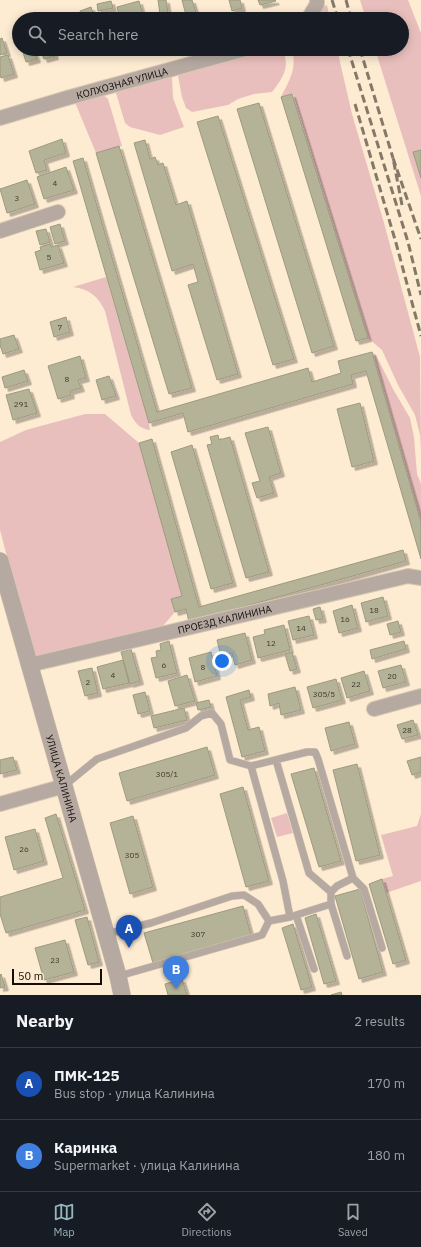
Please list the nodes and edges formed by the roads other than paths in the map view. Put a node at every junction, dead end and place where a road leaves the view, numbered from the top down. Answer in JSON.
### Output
{"nodes":[{"id":1,"x":317,"y":0,"type":"edge"},
{"id":2,"x":312,"y":12,"type":"edge"},
{"id":3,"x":220,"y":56,"type":"edge"},
{"id":4,"x":0,"y":118,"type":"edge"},
{"id":5,"x":58,"y":212,"type":"dead end"},
{"id":6,"x":0,"y":231,"type":"edge"},
{"id":7,"x":0,"y":561,"type":"edge"},
{"id":8,"x":421,"y":578,"type":"edge"},
{"id":9,"x":2,"y":579,"type":"edge"},
{"id":10,"x":29,"y":664,"type":"junction"},
{"id":11,"x":421,"y":696,"type":"edge"},
{"id":12,"x":374,"y":709,"type":"dead end"},
{"id":13,"x":276,"y":760,"type":"junction"},
{"id":14,"x":251,"y":766,"type":"junction"},
{"id":15,"x":64,"y":786,"type":"junction"},
{"id":16,"x":0,"y":804,"type":"edge"},
{"id":17,"x":353,"y":878,"type":"junction"},
{"id":18,"x":331,"y":892,"type":"junction"},
{"id":19,"x":331,"y":904,"type":"junction"},
{"id":20,"x":293,"y":916,"type":"junction"},
{"id":21,"x":269,"y":921,"type":"junction"},
{"id":22,"x":106,"y":934,"type":"junction"},
{"id":23,"x":382,"y":948,"type":"dead end"},
{"id":24,"x":347,"y":956,"type":"dead end"},
{"id":25,"x":314,"y":969,"type":"dead end"},
{"id":26,"x":118,"y":976,"type":"junction"},
{"id":27,"x":122,"y":995,"type":"edge"}],
"edges":[{"from":1,"to":2,"type":"street"},
{"from":3,"to":4,"type":"street","name":"КОЛХОЗНАЯ УЛИЦА"},
{"from":5,"to":6,"type":"street"},
{"from":7,"to":9,"type":"street","name":"УЛИЦА КАЛИНИНА"},
{"from":8,"to":10,"type":"street","name":"ПРОЕЗД КАЛИНИНА"},
{"from":9,"to":10,"type":"street","name":"УЛИЦА КАЛИНИНА"},
{"from":10,"to":15,"type":"street","name":"УЛИЦА КАЛИНИНА"},
{"from":11,"to":12,"type":"street"},
{"from":13,"to":14,"type":"lane"},
{"from":13,"to":17,"type":"lane"},
{"from":13,"to":18,"type":"lane"},
{"from":14,"to":15,"type":"lane"},
{"from":14,"to":20,"type":"lane"},
{"from":15,"to":16,"type":"street"},
{"from":15,"to":22,"type":"street","name":"УЛИЦА КАЛИНИНА"},
{"from":17,"to":18,"type":"lane"},
{"from":17,"to":23,"type":"lane"},
{"from":18,"to":19,"type":"lane"},
{"from":19,"to":20,"type":"lane"},
{"from":19,"to":24,"type":"lane"},
{"from":20,"to":21,"type":"lane"},
{"from":20,"to":25,"type":"lane"},
{"from":21,"to":22,"type":"lane"},
{"from":21,"to":26,"type":"lane"},
{"from":22,"to":26,"type":"street","name":"УЛИЦА КАЛИНИНА"},
{"from":26,"to":27,"type":"street","name":"УЛИЦА КАЛИНИНА"}]}
